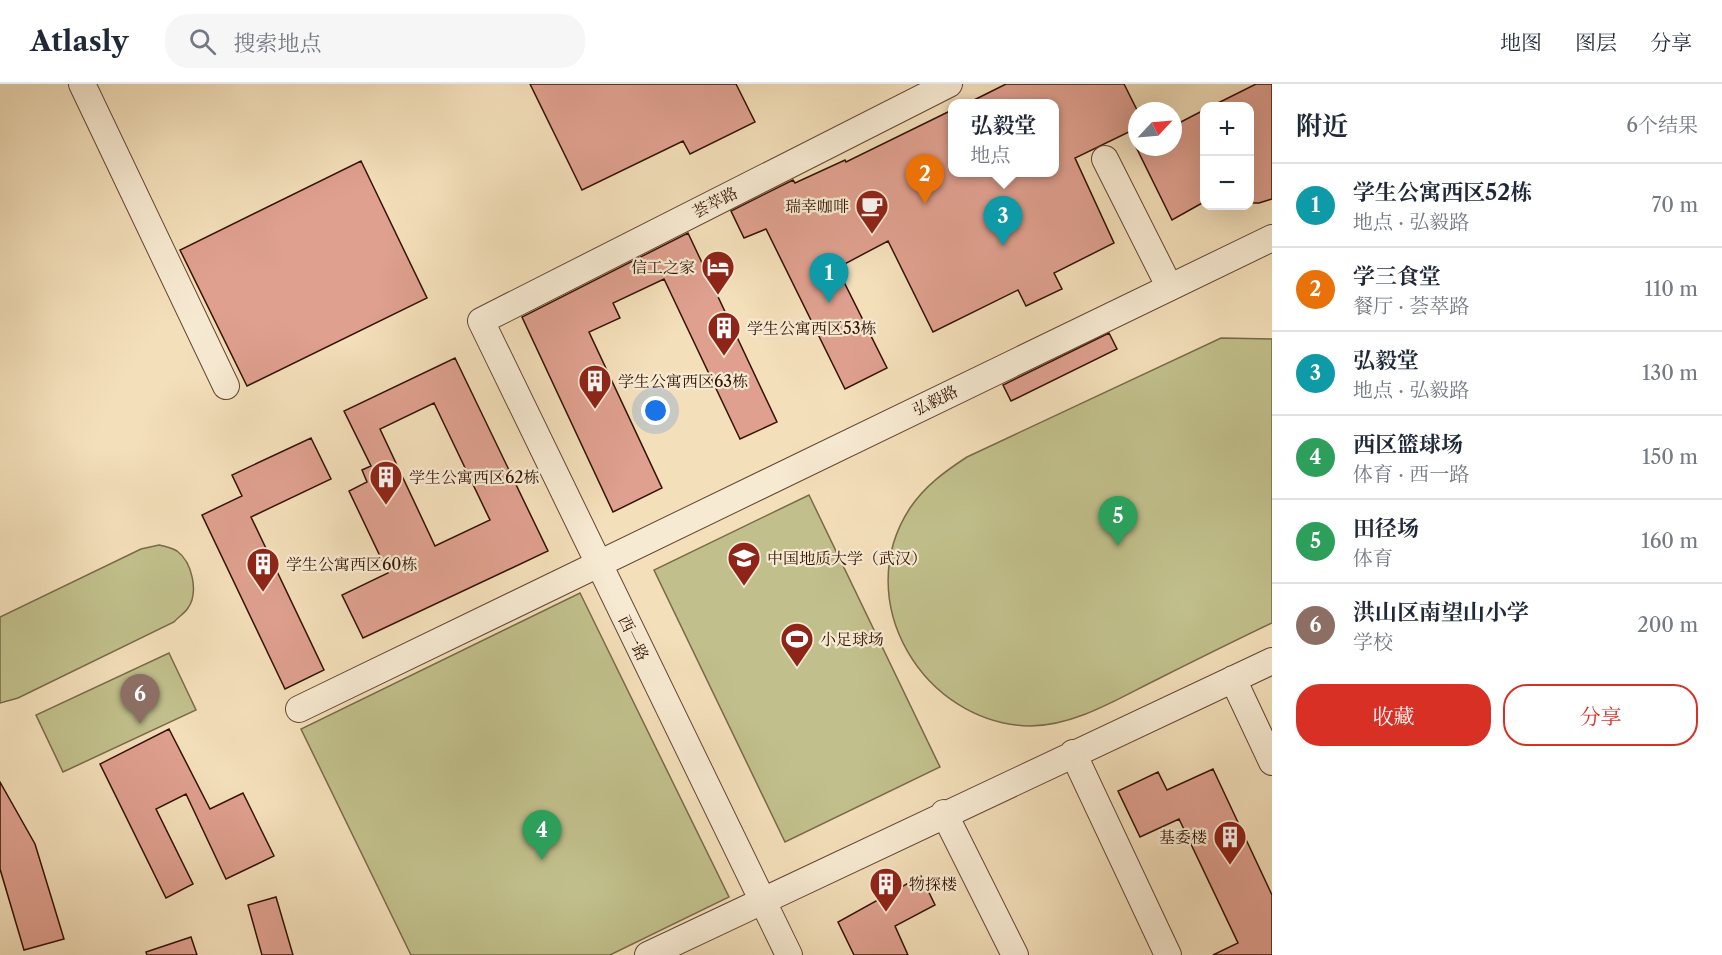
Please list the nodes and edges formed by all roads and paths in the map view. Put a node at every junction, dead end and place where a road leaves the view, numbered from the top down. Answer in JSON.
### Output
{"nodes":[{"id":1,"x":82,"y":84,"type":"edge"},
{"id":2,"x":949,"y":84,"type":"edge"},
{"id":3,"x":1105,"y":159,"type":"dead end"},
{"id":4,"x":1272,"y":238,"type":"edge"},
{"id":5,"x":1169,"y":286,"type":"junction"},
{"id":6,"x":481,"y":321,"type":"joint"},
{"id":7,"x":226,"y":387,"type":"dead end"},
{"id":8,"x":598,"y":565,"type":"junction"},
{"id":9,"x":1272,"y":661,"type":"edge"},
{"id":10,"x":1233,"y":679,"type":"junction"},
{"id":11,"x":299,"y":710,"type":"dead end"},
{"id":12,"x":1073,"y":753,"type":"junction"},
{"id":13,"x":1272,"y":762,"type":"edge"},
{"id":14,"x":944,"y":813,"type":"junction"},
{"id":15,"x":762,"y":900,"type":"junction"},
{"id":16,"x":648,"y":955,"type":"edge"},
{"id":17,"x":789,"y":955,"type":"edge"},
{"id":18,"x":1015,"y":955,"type":"edge"},
{"id":19,"x":1168,"y":955,"type":"edge"}],
"edges":[{"from":1,"to":7,"type":"street"},
{"from":2,"to":6,"type":"street","name":"荟萃路"},
{"from":3,"to":5,"type":"street"},
{"from":4,"to":5,"type":"street","name":"弘毅路"},
{"from":5,"to":8,"type":"street","name":"弘毅路"},
{"from":6,"to":8,"type":"street","name":"西一路"},
{"from":8,"to":11,"type":"street","name":"弘毅路"},
{"from":8,"to":15,"type":"street","name":"西一路"},
{"from":9,"to":10,"type":"street"},
{"from":10,"to":12,"type":"street"},
{"from":10,"to":13,"type":"street"},
{"from":12,"to":14,"type":"street"},
{"from":12,"to":19,"type":"street"},
{"from":14,"to":15,"type":"street"},
{"from":14,"to":18,"type":"street"},
{"from":15,"to":16,"type":"street"},
{"from":15,"to":17,"type":"street","name":"西一路"}]}
